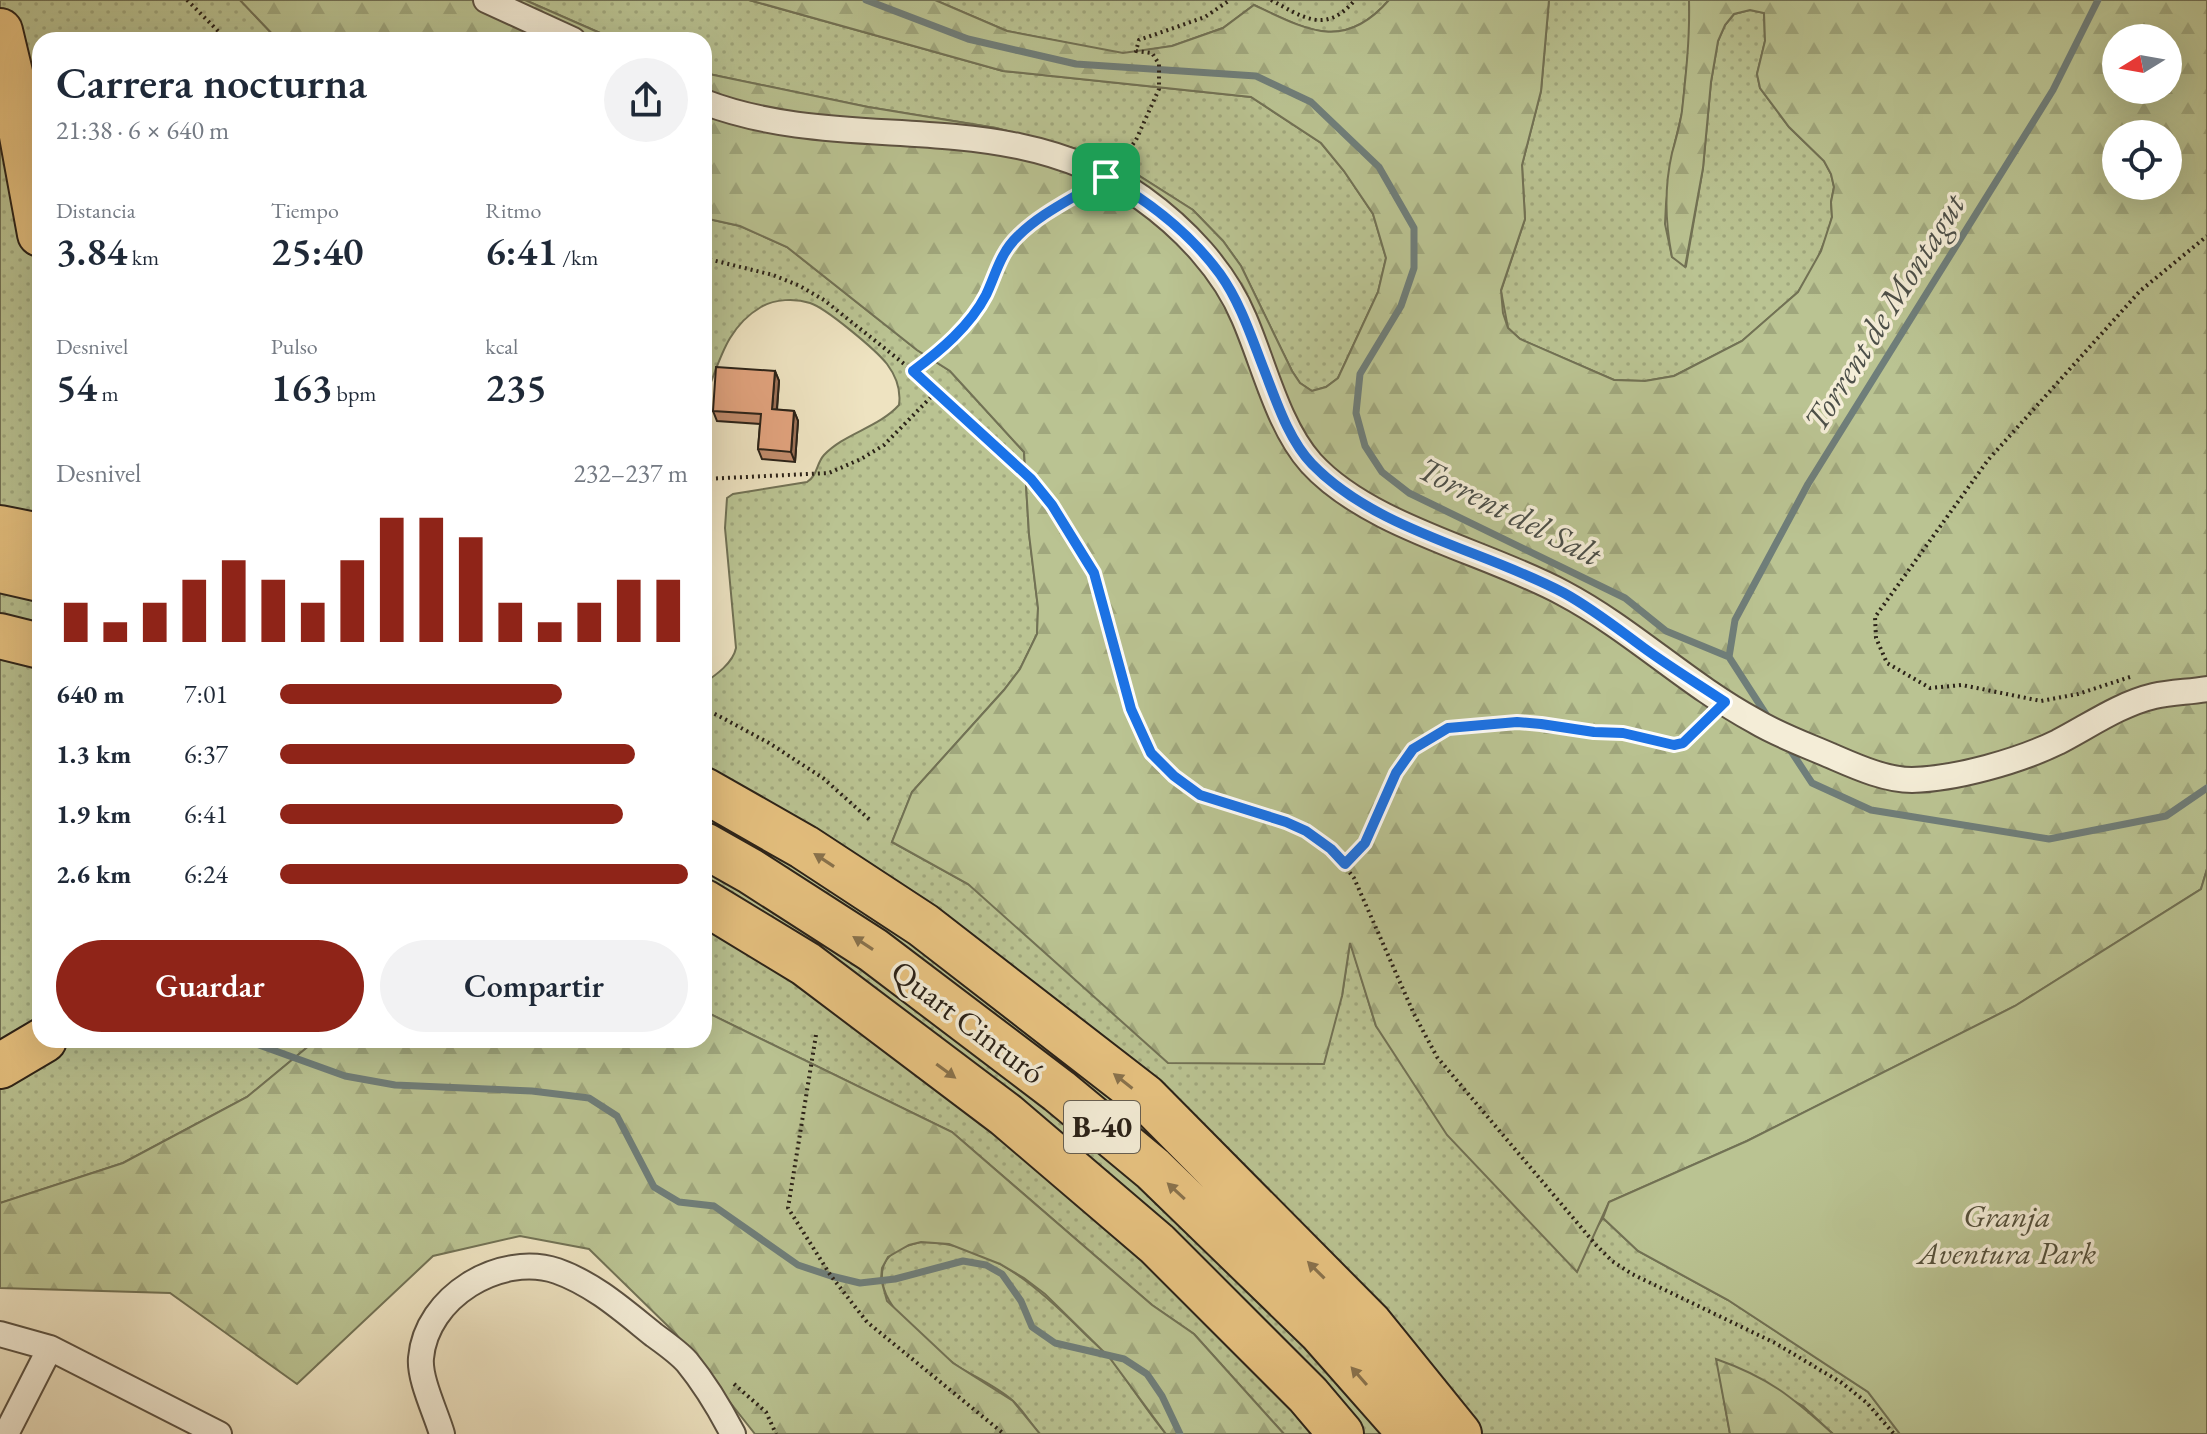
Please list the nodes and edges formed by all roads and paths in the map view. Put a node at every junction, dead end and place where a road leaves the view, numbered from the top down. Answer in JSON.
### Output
{"nodes":[{"id":1,"x":187,"y":0,"type":"edge"},
{"id":2,"x":486,"y":0,"type":"edge"},
{"id":3,"x":1230,"y":0,"type":"edge"},
{"id":4,"x":1271,"y":0,"type":"edge"},
{"id":5,"x":1355,"y":0,"type":"edge"},
{"id":6,"x":0,"y":31,"type":"edge"},
{"id":7,"x":219,"y":32,"type":"edge"},
{"id":8,"x":556,"y":32,"type":"edge"},
{"id":9,"x":712,"y":105,"type":"edge"},
{"id":10,"x":1106,"y":177,"type":"junction"},
{"id":11,"x":32,"y":190,"type":"edge"},
{"id":12,"x":2207,"y":236,"type":"edge"},
{"id":13,"x":712,"y":260,"type":"edge"},
{"id":14,"x":913,"y":371,"type":"junction"},
{"id":15,"x":935,"y":393,"type":"junction"},
{"id":16,"x":712,"y":479,"type":"edge"},
{"id":17,"x":0,"y":528,"type":"edge"},
{"id":18,"x":32,"y":534,"type":"edge"},
{"id":19,"x":0,"y":570,"type":"edge"},
{"id":20,"x":32,"y":577,"type":"edge"},
{"id":21,"x":0,"y":636,"type":"edge"},
{"id":22,"x":32,"y":644,"type":"edge"},
{"id":23,"x":2137,"y":677,"type":"dead end"},
{"id":24,"x":2207,"y":689,"type":"edge"},
{"id":25,"x":1725,"y":702,"type":"junction"},
{"id":26,"x":712,"y":712,"type":"edge"},
{"id":27,"x":712,"y":795,"type":"edge"},
{"id":28,"x":870,"y":820,"type":"dead end"},
{"id":29,"x":712,"y":850,"type":"edge"},
{"id":30,"x":1345,"y":864,"type":"junction"},
{"id":31,"x":712,"y":907,"type":"edge"},
{"id":32,"x":712,"y":935,"type":"edge"},
{"id":33,"x":884,"y":1024,"type":"junction"},
{"id":34,"x":816,"y":1035,"type":"dead end"},
{"id":35,"x":32,"y":1047,"type":"edge"},
{"id":36,"x":0,"y":1066,"type":"edge"},
{"id":37,"x":0,"y":1334,"type":"edge"},
{"id":38,"x":50,"y":1348,"type":"junction"},
{"id":39,"x":717,"y":1404,"type":"junction"},
{"id":40,"x":6,"y":1434,"type":"edge"},
{"id":41,"x":219,"y":1434,"type":"edge"},
{"id":42,"x":442,"y":1434,"type":"edge"},
{"id":43,"x":733,"y":1434,"type":"edge"},
{"id":44,"x":776,"y":1434,"type":"edge"},
{"id":45,"x":1004,"y":1434,"type":"edge"},
{"id":46,"x":1341,"y":1434,"type":"edge"},
{"id":47,"x":1411,"y":1434,"type":"edge"},
{"id":48,"x":1459,"y":1434,"type":"edge"},
{"id":49,"x":1894,"y":1434,"type":"edge"}],
"edges":[{"from":1,"to":7,"type":"path"},
{"from":2,"to":8,"type":"street"},
{"from":3,"to":10,"type":"path"},
{"from":4,"to":5,"type":"path"},
{"from":6,"to":11,"type":"highway"},
{"from":9,"to":10,"type":"street"},
{"from":10,"to":14,"type":"path"},
{"from":10,"to":25,"type":"street"},
{"from":12,"to":23,"type":"path"},
{"from":13,"to":14,"type":"path"},
{"from":14,"to":15,"type":"path"},
{"from":15,"to":16,"type":"path"},
{"from":15,"to":30,"type":"path"},
{"from":17,"to":18,"type":"highway"},
{"from":19,"to":20,"type":"highway"},
{"from":21,"to":22,"type":"highway"},
{"from":24,"to":25,"type":"street"},
{"from":25,"to":30,"type":"path"},
{"from":26,"to":28,"type":"path"},
{"from":48,"to":27,"type":"highway","one_way":true},
{"from":47,"to":29,"type":"highway","name":"Quart Cinturó","number":"B-40","one_way":true},
{"from":30,"to":49,"type":"path"},
{"from":31,"to":33,"type":"highway","name":"Quart Cinturó","number":"B-40"},
{"from":32,"to":33,"type":"highway"},
{"from":33,"to":46,"type":"highway","name":"Quart Cinturó","number":"B-40","one_way":true},
{"from":34,"to":45,"type":"path"},
{"from":35,"to":36,"type":"highway"},
{"from":37,"to":38,"type":"street"},
{"from":38,"to":40,"type":"street"},
{"from":38,"to":41,"type":"street"},
{"from":39,"to":42,"type":"street"},
{"from":39,"to":43,"type":"street"},
{"from":39,"to":44,"type":"path"}]}
